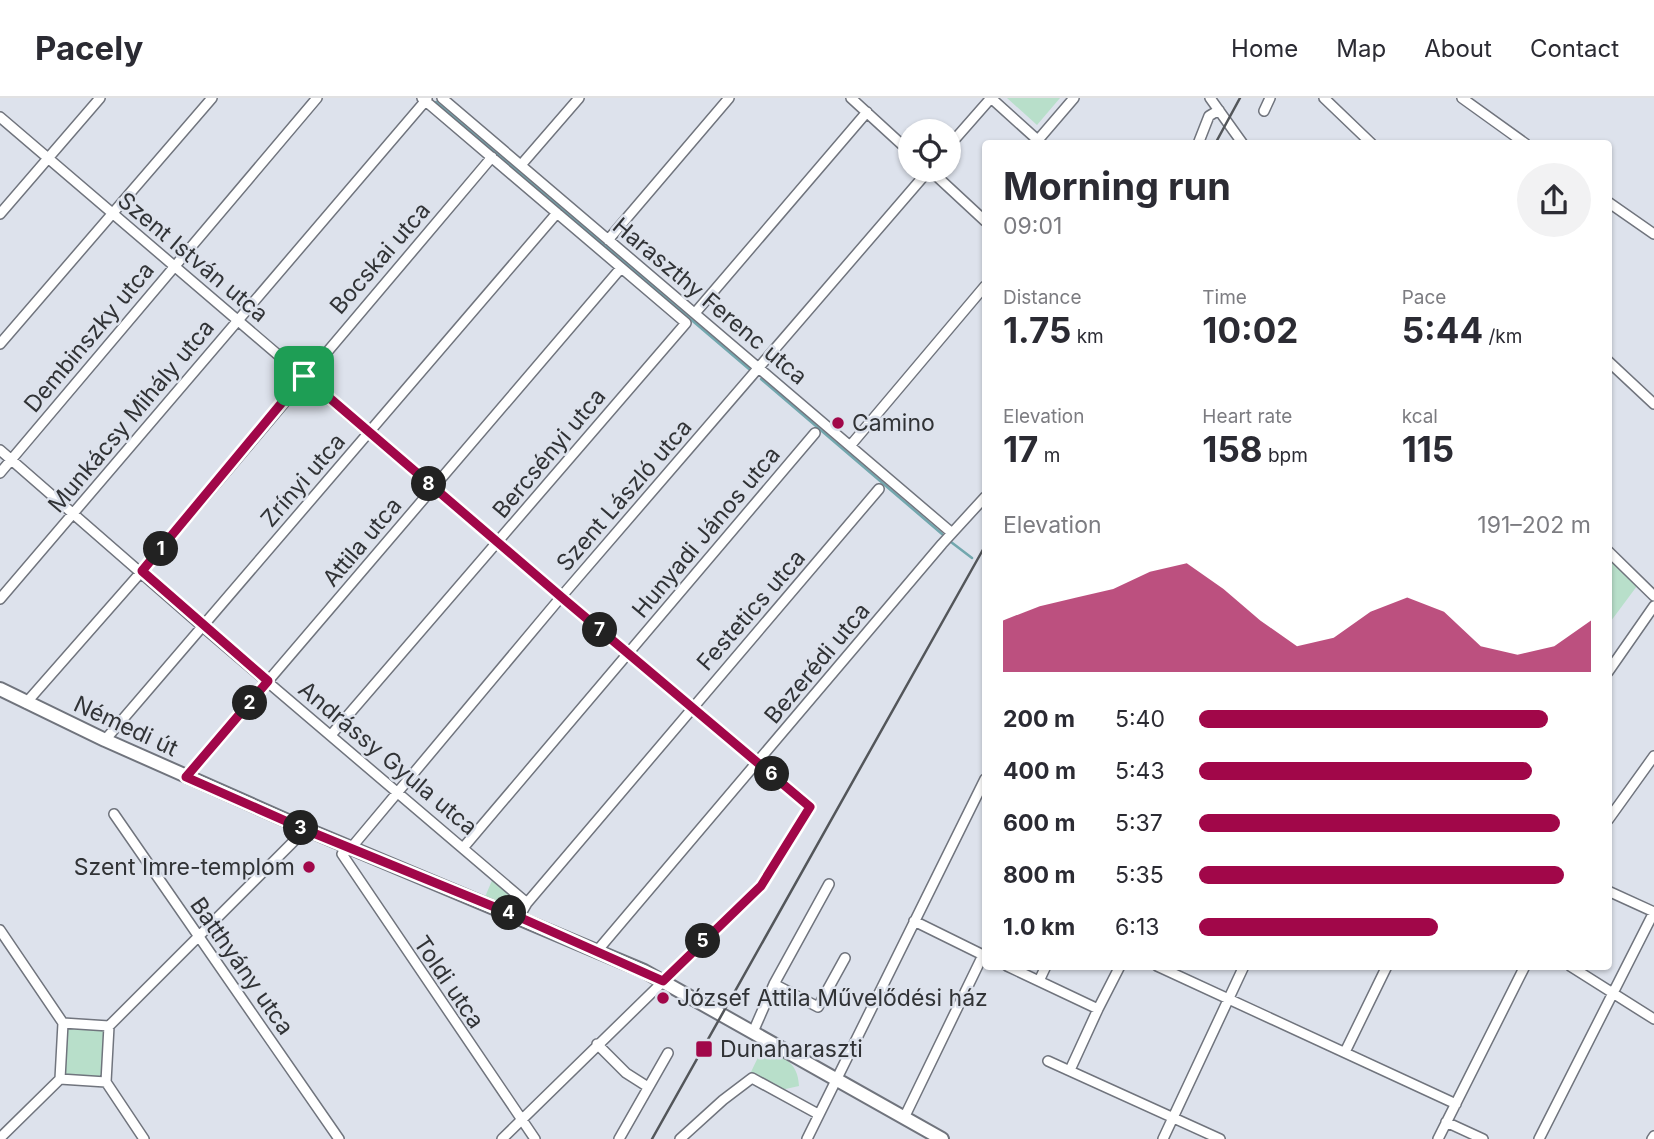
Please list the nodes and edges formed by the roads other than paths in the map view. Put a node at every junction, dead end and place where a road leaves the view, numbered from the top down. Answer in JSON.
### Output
{"nodes":[{"id":1,"x":100,"y":98,"type":"edge"},
{"id":2,"x":212,"y":98,"type":"edge"},
{"id":3,"x":317,"y":98,"type":"edge"},
{"id":4,"x":442,"y":98,"type":"edge"},
{"id":5,"x":579,"y":98,"type":"edge"},
{"id":6,"x":729,"y":98,"type":"edge"},
{"id":7,"x":851,"y":98,"type":"edge"},
{"id":8,"x":991,"y":98,"type":"edge"},
{"id":9,"x":1074,"y":98,"type":"edge"},
{"id":10,"x":1210,"y":98,"type":"edge"},
{"id":11,"x":1270,"y":98,"type":"edge"},
{"id":12,"x":1324,"y":98,"type":"edge"},
{"id":13,"x":1462,"y":98,"type":"edge"},
{"id":14,"x":425,"y":99,"type":"edge"},
{"id":15,"x":1219,"y":110,"type":"junction"},
{"id":16,"x":1264,"y":111,"type":"dead end"},
{"id":17,"x":867,"y":112,"type":"junction"},
{"id":18,"x":0,"y":117,"type":"edge"},
{"id":19,"x":961,"y":132,"type":"edge"},
{"id":20,"x":1038,"y":140,"type":"edge"},
{"id":21,"x":1042,"y":140,"type":"edge"},
{"id":22,"x":1200,"y":140,"type":"edge"},
{"id":23,"x":1240,"y":140,"type":"edge"},
{"id":24,"x":1366,"y":140,"type":"edge"},
{"id":25,"x":1520,"y":140,"type":"edge"},
{"id":26,"x":898,"y":141,"type":"edge"},
{"id":27,"x":492,"y":158,"type":"junction"},
{"id":28,"x":49,"y":159,"type":"junction"},
{"id":29,"x":521,"y":165,"type":"junction"},
{"id":30,"x":919,"y":182,"type":"edge"},
{"id":31,"x":942,"y":182,"type":"edge"},
{"id":32,"x":1612,"y":205,"type":"edge"},
{"id":33,"x":0,"y":214,"type":"edge"},
{"id":34,"x":113,"y":214,"type":"junction"},
{"id":35,"x":557,"y":214,"type":"junction"},
{"id":36,"x":982,"y":218,"type":"edge"},
{"id":37,"x":1654,"y":234,"type":"edge"},
{"id":38,"x":608,"y":240,"type":"junction"},
{"id":39,"x":174,"y":266,"type":"junction"},
{"id":40,"x":621,"y":268,"type":"junction"},
{"id":41,"x":982,"y":290,"type":"edge"},
{"id":42,"x":695,"y":313,"type":"junction"},
{"id":43,"x":238,"y":320,"type":"junction"},
{"id":44,"x":0,"y":344,"type":"edge"},
{"id":45,"x":1612,"y":365,"type":"edge"},
{"id":46,"x":759,"y":368,"type":"junction"},
{"id":47,"x":304,"y":376,"type":"junction"},
{"id":48,"x":1654,"y":404,"type":"edge"},
{"id":49,"x":369,"y":432,"type":"junction"},
{"id":50,"x":815,"y":433,"type":"dead end"},
{"id":51,"x":850,"y":446,"type":"junction"},
{"id":52,"x":0,"y":450,"type":"edge"},
{"id":53,"x":12,"y":460,"type":"junction"},
{"id":54,"x":0,"y":473,"type":"edge"},
{"id":55,"x":434,"y":487,"type":"junction"},
{"id":56,"x":879,"y":489,"type":"dead end"},
{"id":57,"x":982,"y":500,"type":"edge"},
{"id":58,"x":74,"y":513,"type":"junction"},
{"id":59,"x":952,"y":533,"type":"junction"},
{"id":60,"x":498,"y":543,"type":"junction"},
{"id":61,"x":1612,"y":555,"type":"edge"},
{"id":62,"x":142,"y":571,"type":"junction"},
{"id":63,"x":1654,"y":596,"type":"edge"},
{"id":64,"x":561,"y":597,"type":"junction"},
{"id":65,"x":0,"y":599,"type":"edge"},
{"id":66,"x":1654,"y":606,"type":"edge"},
{"id":67,"x":203,"y":627,"type":"junction"},
{"id":68,"x":628,"y":653,"type":"junction"},
{"id":69,"x":1612,"y":666,"type":"edge"},
{"id":70,"x":268,"y":681,"type":"junction"},
{"id":71,"x":0,"y":690,"type":"edge"},
{"id":72,"x":26,"y":703,"type":"junction"},
{"id":73,"x":692,"y":707,"type":"junction"},
{"id":74,"x":331,"y":735,"type":"junction"},
{"id":75,"x":105,"y":740,"type":"junction"},
{"id":76,"x":1654,"y":756,"type":"edge"},
{"id":77,"x":758,"y":762,"type":"junction"},
{"id":78,"x":186,"y":777,"type":"junction"},
{"id":79,"x":982,"y":785,"type":"edge"},
{"id":80,"x":398,"y":791,"type":"junction"},
{"id":81,"x":114,"y":814,"type":"dead end"},
{"id":82,"x":1612,"y":814,"type":"edge"},
{"id":83,"x":306,"y":830,"type":"junction"},
{"id":84,"x":352,"y":848,"type":"junction"},
{"id":85,"x":463,"y":848,"type":"junction"},
{"id":86,"x":829,"y":884,"type":"dead end"},
{"id":87,"x":1612,"y":893,"type":"edge"},
{"id":88,"x":527,"y":903,"type":"junction"},
{"id":89,"x":1654,"y":912,"type":"edge"},
{"id":90,"x":519,"y":917,"type":"junction"},
{"id":91,"x":914,"y":921,"type":"junction"},
{"id":92,"x":0,"y":930,"type":"edge"},
{"id":93,"x":199,"y":937,"type":"junction"},
{"id":94,"x":597,"y":951,"type":"junction"},
{"id":95,"x":982,"y":954,"type":"edge"},
{"id":96,"x":845,"y":958,"type":"dead end"},
{"id":97,"x":982,"y":959,"type":"edge"},
{"id":98,"x":1016,"y":970,"type":"edge"},
{"id":99,"x":1044,"y":970,"type":"edge"},
{"id":100,"x":1118,"y":970,"type":"edge"},
{"id":101,"x":1166,"y":970,"type":"edge"},
{"id":102,"x":1242,"y":970,"type":"edge"},
{"id":103,"x":1385,"y":970,"type":"edge"},
{"id":104,"x":1523,"y":970,"type":"edge"},
{"id":105,"x":1577,"y":970,"type":"edge"},
{"id":106,"x":663,"y":981,"type":"junction"},
{"id":107,"x":1039,"y":981,"type":"junction"},
{"id":108,"x":775,"y":984,"type":"junction"},
{"id":109,"x":1614,"y":993,"type":"junction"},
{"id":110,"x":1228,"y":998,"type":"junction"},
{"id":111,"x":1098,"y":1009,"type":"junction"},
{"id":112,"x":1654,"y":1019,"type":"edge"},
{"id":113,"x":63,"y":1023,"type":"junction"},
{"id":114,"x":109,"y":1026,"type":"junction"},
{"id":115,"x":753,"y":1032,"type":"junction"},
{"id":116,"x":597,"y":1044,"type":"junction"},
{"id":117,"x":1345,"y":1052,"type":"junction"},
{"id":118,"x":668,"y":1054,"type":"dead end"},
{"id":119,"x":1048,"y":1061,"type":"dead end"},
{"id":120,"x":1070,"y":1070,"type":"junction"},
{"id":121,"x":60,"y":1079,"type":"junction"},
{"id":122,"x":836,"y":1079,"type":"junction"},
{"id":123,"x":106,"y":1082,"type":"junction"},
{"id":124,"x":648,"y":1087,"type":"junction"},
{"id":125,"x":1456,"y":1104,"type":"junction"},
{"id":126,"x":818,"y":1114,"type":"junction"},
{"id":127,"x":1173,"y":1117,"type":"junction"},
{"id":128,"x":904,"y":1118,"type":"junction"},
{"id":129,"x":520,"y":1121,"type":"junction"},
{"id":130,"x":1446,"y":1122,"type":"junction"},
{"id":131,"x":0,"y":1138,"type":"edge"},
{"id":132,"x":144,"y":1139,"type":"edge"},
{"id":133,"x":339,"y":1139,"type":"edge"},
{"id":134,"x":502,"y":1139,"type":"edge"},
{"id":135,"x":535,"y":1139,"type":"edge"},
{"id":136,"x":619,"y":1139,"type":"edge"},
{"id":137,"x":680,"y":1139,"type":"edge"},
{"id":138,"x":807,"y":1139,"type":"edge"},
{"id":139,"x":942,"y":1139,"type":"edge"},
{"id":140,"x":1163,"y":1139,"type":"edge"},
{"id":141,"x":1220,"y":1139,"type":"edge"},
{"id":142,"x":1438,"y":1139,"type":"edge"},
{"id":143,"x":1483,"y":1139,"type":"edge"},
{"id":144,"x":1539,"y":1139,"type":"edge"}],
"edges":[{"from":1,"to":28,"type":"street"},
{"from":2,"to":34,"type":"street"},
{"from":3,"to":39,"type":"street","name":"Dembinszky utca"},
{"from":4,"to":29,"type":"street","name":"Haraszthy Ferenc utca"},
{"from":5,"to":29,"type":"street"},
{"from":6,"to":38,"type":"street"},
{"from":7,"to":17,"type":"street"},
{"from":8,"to":19,"type":"street"},
{"from":8,"to":20,"type":"street"},
{"from":9,"to":21,"type":"street"},
{"from":10,"to":15,"type":"street"},
{"from":11,"to":16,"type":"street"},
{"from":12,"to":24,"type":"street"},
{"from":13,"to":25,"type":"street"},
{"from":14,"to":27,"type":"street"},
{"from":14,"to":43,"type":"street","name":"Munkácsy Mihály utca"},
{"from":15,"to":22,"type":"street"},
{"from":15,"to":23,"type":"street"},
{"from":17,"to":26,"type":"street"},
{"from":17,"to":42,"type":"street"},
{"from":18,"to":28,"type":"street","name":"Szent István utca"},
{"from":27,"to":35,"type":"street"},
{"from":27,"to":47,"type":"street","name":"Bocskai utca"},
{"from":28,"to":33,"type":"street"},
{"from":28,"to":34,"type":"street","name":"Szent István utca"},
{"from":29,"to":38,"type":"street","name":"Haraszthy Ferenc utca"},
{"from":30,"to":46,"type":"street","name":"Szent László utca"},
{"from":31,"to":36,"type":"street"},
{"from":32,"to":37,"type":"street"},
{"from":34,"to":39,"type":"street","name":"Szent István utca"},
{"from":34,"to":44,"type":"street"},
{"from":35,"to":40,"type":"street"},
{"from":35,"to":49,"type":"street","name":"Zrínyi utca"},
{"from":38,"to":42,"type":"street","name":"Haraszthy Ferenc utca"},
{"from":39,"to":43,"type":"street","name":"Szent István utca"},
{"from":39,"to":53,"type":"street","name":"Dembinszky utca"},
{"from":40,"to":55,"type":"street","name":"Attila utca"},
{"from":40,"to":60,"type":"street","name":"Bercsényi utca"},
{"from":41,"to":51,"type":"street"},
{"from":42,"to":46,"type":"street","name":"Haraszthy Ferenc utca"},
{"from":43,"to":47,"type":"street","name":"Szent István utca"},
{"from":43,"to":58,"type":"street","name":"Munkácsy Mihály utca"},
{"from":45,"to":48,"type":"street"},
{"from":46,"to":51,"type":"street","name":"Haraszthy Ferenc utca"},
{"from":46,"to":64,"type":"street","name":"Szent László utca"},
{"from":47,"to":49,"type":"street","name":"Szent István utca"},
{"from":47,"to":62,"type":"street","name":"Bocskai utca"},
{"from":49,"to":55,"type":"street","name":"Szent István utca"},
{"from":49,"to":67,"type":"street","name":"Zrínyi utca"},
{"from":50,"to":68,"type":"street","name":"Hunyadi János utca"},
{"from":51,"to":59,"type":"street","name":"Haraszthy Ferenc utca"},
{"from":52,"to":53,"type":"street","name":"Andrássy Gyula utca"},
{"from":53,"to":54,"type":"street","name":"Dembinszky utca"},
{"from":53,"to":58,"type":"street","name":"Andrássy Gyula utca"},
{"from":55,"to":60,"type":"street","name":"Szent István utca"},
{"from":55,"to":70,"type":"street","name":"Attila utca"},
{"from":56,"to":73,"type":"street","name":"Festetics utca"},
{"from":57,"to":59,"type":"street","name":"Bezerédi utca"},
{"from":58,"to":62,"type":"street","name":"Andrássy Gyula utca"},
{"from":58,"to":65,"type":"street","name":"Munkácsy Mihály utca"},
{"from":59,"to":77,"type":"street","name":"Bezerédi utca"},
{"from":60,"to":64,"type":"street","name":"Szent István utca"},
{"from":60,"to":74,"type":"street","name":"Bercsényi utca"},
{"from":61,"to":63,"type":"street"},
{"from":62,"to":67,"type":"street","name":"Andrássy Gyula utca"},
{"from":62,"to":72,"type":"street","name":"Bocskai utca"},
{"from":64,"to":68,"type":"street","name":"Szent István utca"},
{"from":64,"to":80,"type":"street","name":"Szent László utca"},
{"from":66,"to":69,"type":"street"},
{"from":67,"to":70,"type":"street","name":"Andrássy Gyula utca"},
{"from":67,"to":75,"type":"street","name":"Zrínyi utca"},
{"from":68,"to":73,"type":"street","name":"Szent István utca"},
{"from":68,"to":85,"type":"street","name":"Hunyadi János utca"},
{"from":70,"to":74,"type":"street","name":"Andrássy Gyula utca"},
{"from":70,"to":78,"type":"street","name":"Attila utca"},
{"from":71,"to":72,"type":"main road","name":"Némedi út"},
{"from":72,"to":75,"type":"main road","name":"Némedi út"},
{"from":73,"to":77,"type":"street","name":"Szent István utca"},
{"from":73,"to":88,"type":"street","name":"Festetics utca"},
{"from":74,"to":80,"type":"street","name":"Andrássy Gyula utca"},
{"from":75,"to":78,"type":"main road","name":"Némedi út"},
{"from":76,"to":82,"type":"street"},
{"from":77,"to":94,"type":"street","name":"Bezerédi utca"},
{"from":77,"to":106,"type":"street","name":"Szent István utca"},
{"from":78,"to":83,"type":"main road","name":"Némedi út"},
{"from":79,"to":91,"type":"street"},
{"from":80,"to":84,"type":"street","name":"Szent László utca"},
{"from":80,"to":85,"type":"street","name":"Andrássy Gyula utca"},
{"from":81,"to":93,"type":"street","name":"Batthyány utca"},
{"from":83,"to":84,"type":"main road","name":"Némedi út"},
{"from":83,"to":93,"type":"street"},
{"from":84,"to":90,"type":"main road","name":"Némedi út"},
{"from":84,"to":129,"type":"street","name":"Toldi utca"},
{"from":85,"to":88,"type":"street","name":"Andrássy Gyula utca"},
{"from":86,"to":108,"type":"street"},
{"from":87,"to":89,"type":"street"},
{"from":88,"to":90,"type":"street","name":"Festetics utca"},
{"from":89,"to":109,"type":"street"},
{"from":90,"to":94,"type":"main road","name":"Némedi út"},
{"from":91,"to":95,"type":"street"},
{"from":91,"to":122,"type":"street"},
{"from":92,"to":113,"type":"street"},
{"from":93,"to":114,"type":"street"},
{"from":93,"to":133,"type":"street","name":"Batthyány utca"},
{"from":94,"to":106,"type":"main road","name":"Némedi út"},
{"from":96,"to":108,"type":"street"},
{"from":97,"to":128,"type":"street"},
{"from":98,"to":107,"type":"street"},
{"from":99,"to":107,"type":"street"},
{"from":100,"to":111,"type":"street"},
{"from":101,"to":110,"type":"street"},
{"from":102,"to":110,"type":"street"},
{"from":103,"to":117,"type":"street"},
{"from":104,"to":125,"type":"street"},
{"from":105,"to":109,"type":"street"},
{"from":106,"to":115,"type":"main road","name":"Némedi út"},
{"from":106,"to":116,"type":"street"},
{"from":107,"to":111,"type":"street"},
{"from":108,"to":115,"type":"street"},
{"from":109,"to":112,"type":"street"},
{"from":109,"to":144,"type":"street"},
{"from":110,"to":117,"type":"street"},
{"from":110,"to":127,"type":"street"},
{"from":111,"to":120,"type":"street"},
{"from":113,"to":114,"type":"street"},
{"from":113,"to":121,"type":"street"},
{"from":114,"to":123,"type":"street"},
{"from":115,"to":122,"type":"main road","name":"Némedi út"},
{"from":116,"to":124,"type":"street"},
{"from":116,"to":129,"type":"street"},
{"from":117,"to":125,"type":"street"},
{"from":118,"to":124,"type":"street"},
{"from":119,"to":120,"type":"street"},
{"from":120,"to":127,"type":"street"},
{"from":121,"to":123,"type":"street"},
{"from":121,"to":131,"type":"street"},
{"from":122,"to":126,"type":"street"},
{"from":122,"to":128,"type":"main road","name":"Némedi út"},
{"from":123,"to":132,"type":"street"},
{"from":124,"to":136,"type":"street"},
{"from":125,"to":130,"type":"street"},
{"from":126,"to":137,"type":"street"},
{"from":126,"to":138,"type":"street"},
{"from":127,"to":140,"type":"street"},
{"from":127,"to":141,"type":"street"},
{"from":128,"to":139,"type":"main road","name":"Némedi út"},
{"from":129,"to":134,"type":"street"},
{"from":129,"to":135,"type":"street","name":"Toldi utca"},
{"from":130,"to":142,"type":"street"},
{"from":130,"to":143,"type":"street"}]}
